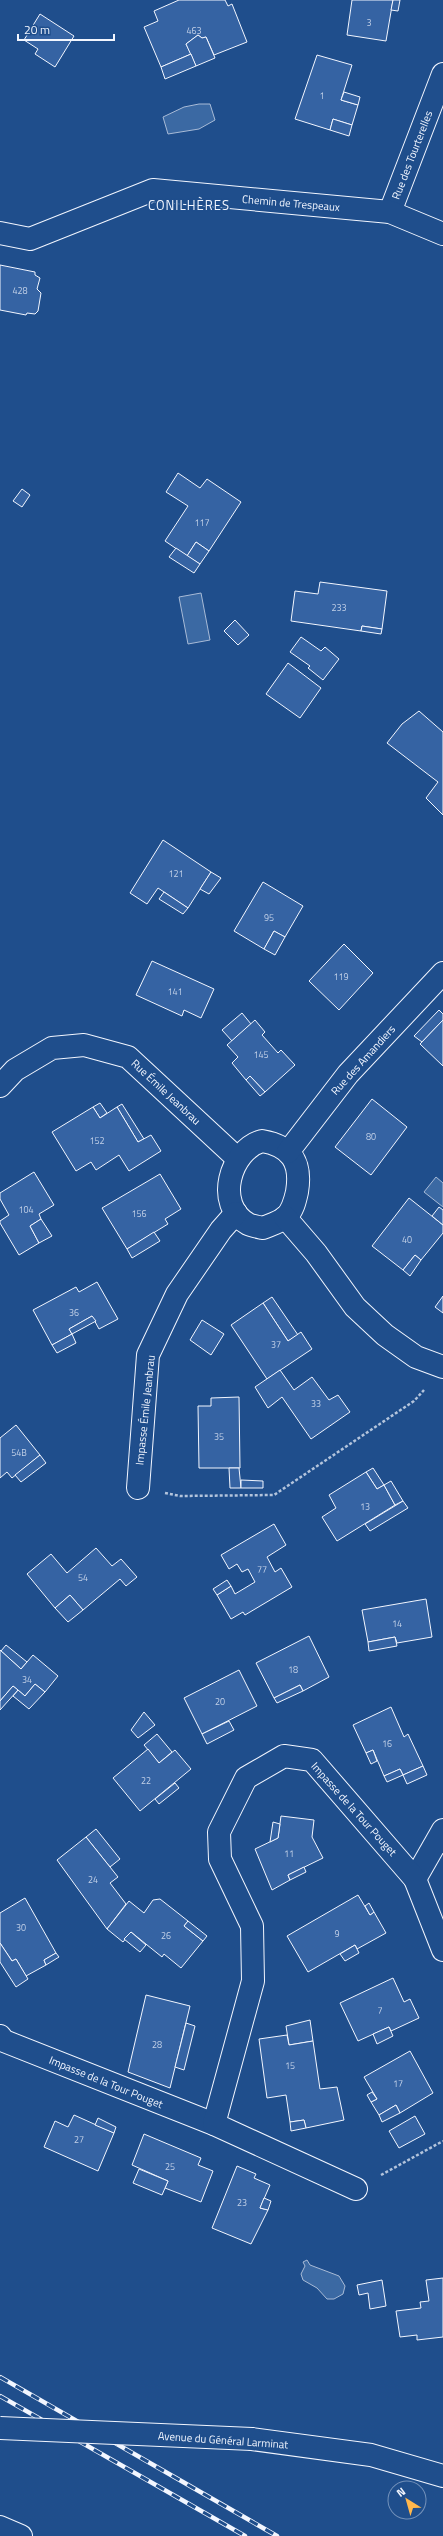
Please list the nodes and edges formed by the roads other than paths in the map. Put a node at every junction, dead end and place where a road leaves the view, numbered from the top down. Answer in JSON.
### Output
{"nodes":[{"id":1,"x":443,"y":74,"type":"edge"},
{"id":2,"x":390,"y":212,"type":"junction"},
{"id":3,"x":0,"y":234,"type":"edge"},
{"id":4,"x":443,"y":234,"type":"edge"},
{"id":5,"x":443,"y":973,"type":"edge"},
{"id":6,"x":0,"y":1086,"type":"edge"},
{"id":7,"x":288,"y":1152,"type":"junction"},
{"id":8,"x":238,"y":1159,"type":"junction"},
{"id":9,"x":236,"y":1213,"type":"junction"},
{"id":10,"x":285,"y":1217,"type":"junction"},
{"id":11,"x":443,"y":1367,"type":"edge"},
{"id":12,"x":138,"y":1488,"type":"road end"},
{"id":13,"x":443,"y":1830,"type":"edge"},
{"id":14,"x":415,"y":1879,"type":"junction"},
{"id":15,"x":443,"y":1950,"type":"edge"},
{"id":16,"x":0,"y":2036,"type":"edge"},
{"id":17,"x":214,"y":2124,"type":"junction"},
{"id":18,"x":356,"y":2189,"type":"road end"},
{"id":19,"x":0,"y":2428,"type":"edge"},
{"id":20,"x":443,"y":2476,"type":"edge"},
{"id":21,"x":0,"y":2527,"type":"edge"},
{"id":22,"x":21,"y":2536,"type":"edge"}],
"edges":[{"from":1,"to":2,"type":"street","name":"Rue des Tourterelles"},
{"from":2,"to":3,"type":"street","name":"Chemin de Trespeaux"},
{"from":2,"to":4,"type":"street","name":"Chemin de Trespeaux"},
{"from":5,"to":7,"type":"street","name":"Rue des Amandiers"},
{"from":6,"to":8,"type":"street","name":"Rue Émile Jeanbrau"},
{"from":7,"to":8,"type":"street"},
{"from":7,"to":10,"type":"street"},
{"from":8,"to":9,"type":"street"},
{"from":9,"to":10,"type":"street"},
{"from":9,"to":12,"type":"street","name":"Impasse Émile Jeanbrau"},
{"from":10,"to":11,"type":"street"},
{"from":13,"to":14,"type":"street"},
{"from":14,"to":15,"type":"street","name":"Impasse de la Tour Pouget"},
{"from":14,"to":17,"type":"street","name":"Impasse de la Tour Pouget"},
{"from":16,"to":17,"type":"street","name":"Impasse de la Tour Pouget"},
{"from":17,"to":18,"type":"street","name":"Impasse de la Tour Pouget"},
{"from":19,"to":20,"type":"street","name":"Avenue du Général Larminat","bridge":true},
{"from":21,"to":22,"type":"street"}]}
